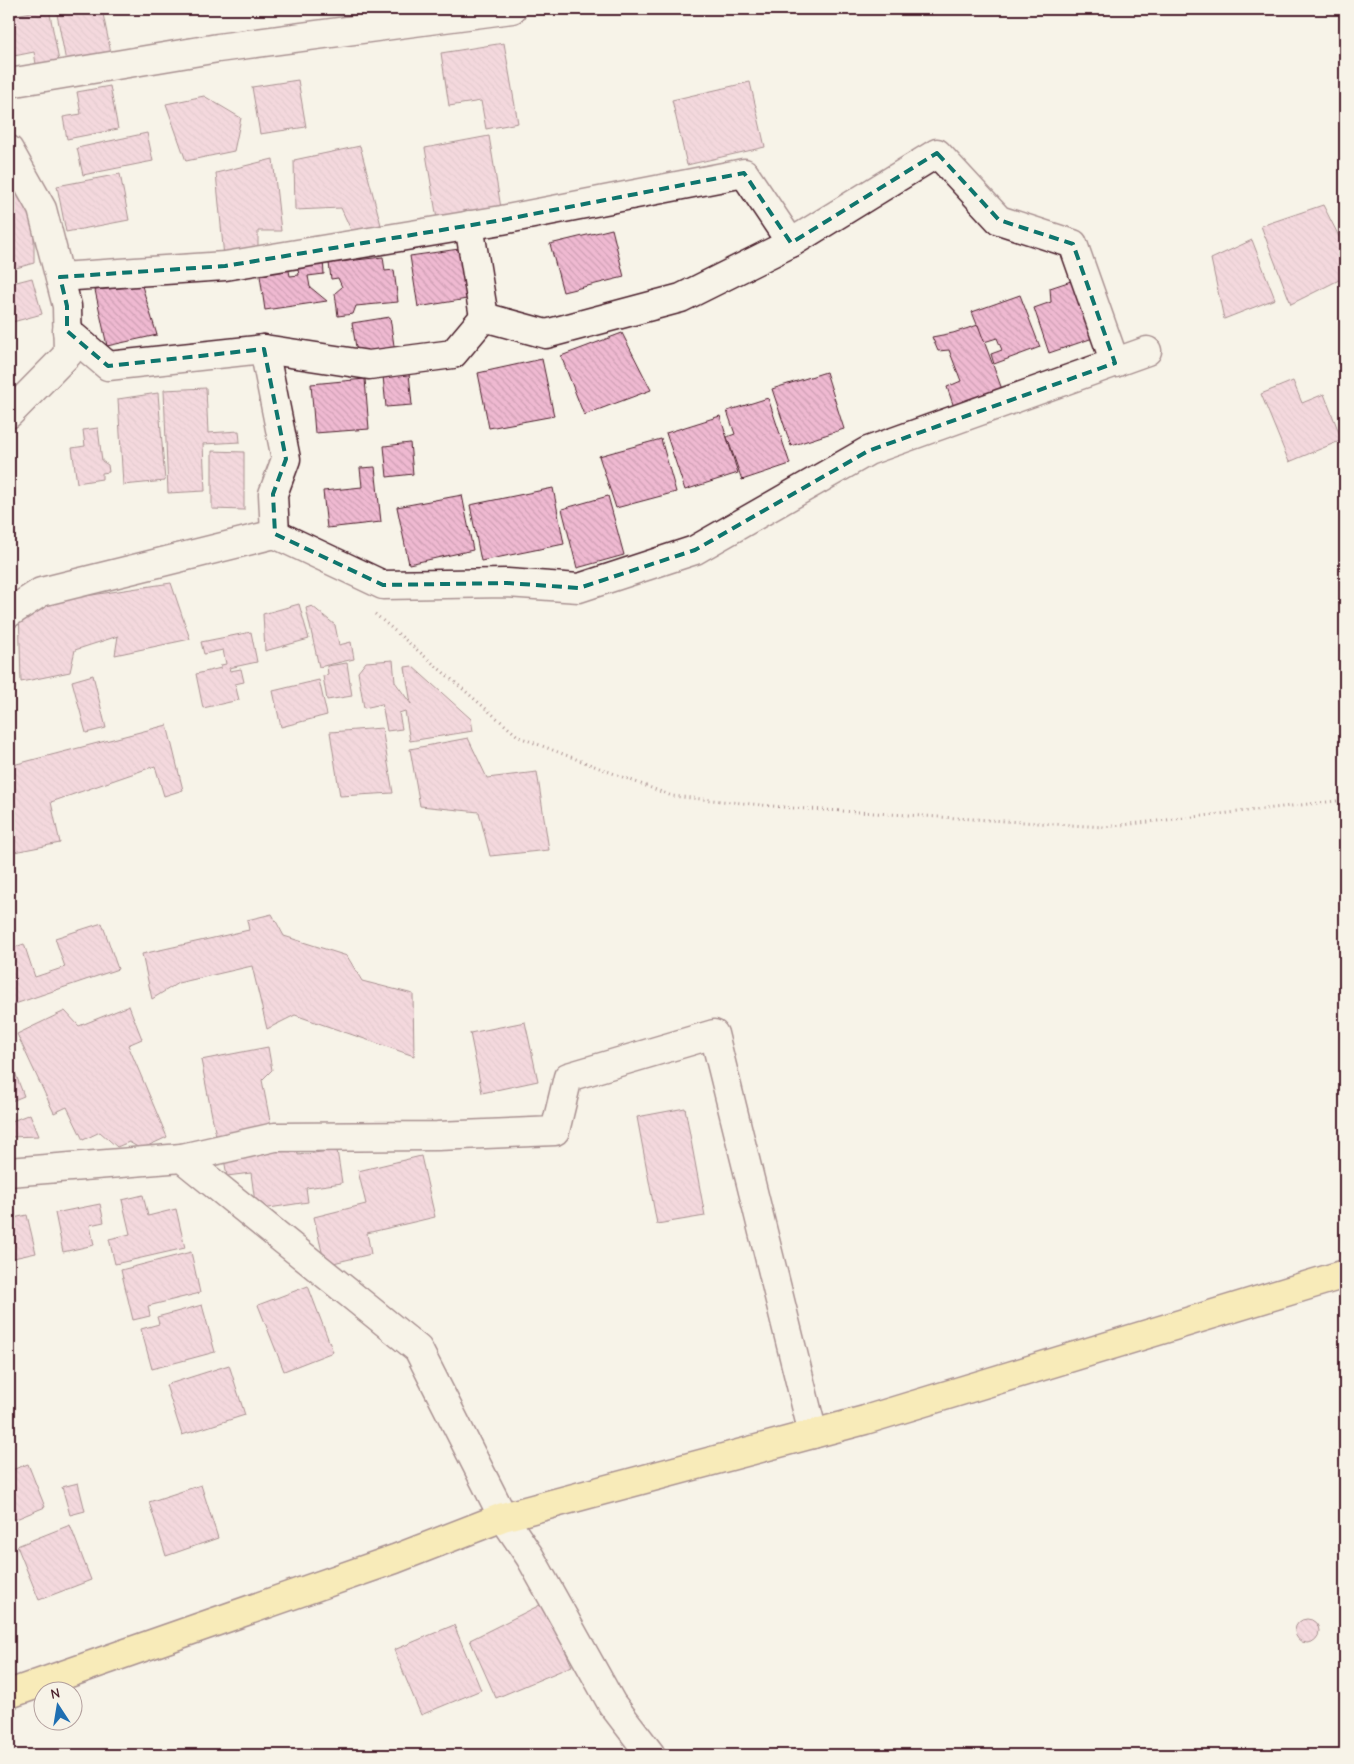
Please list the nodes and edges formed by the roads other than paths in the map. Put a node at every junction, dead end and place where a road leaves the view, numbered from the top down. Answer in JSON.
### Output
{"nodes":[{"id":1,"x":512,"y":9,"type":"edge"},
{"id":2,"x":9,"y":83,"type":"edge"},
{"id":3,"x":9,"y":150,"type":"edge"},
{"id":4,"x":469,"y":225,"type":"junction"},
{"id":5,"x":792,"y":243,"type":"junction"},
{"id":6,"x":60,"y":277,"type":"junction"},
{"id":7,"x":484,"y":317,"type":"junction"},
{"id":8,"x":67,"y":331,"type":"junction"},
{"id":9,"x":264,"y":348,"type":"junction"},
{"id":10,"x":1147,"y":351,"type":"dead end"},
{"id":11,"x":1115,"y":363,"type":"junction"},
{"id":12,"x":9,"y":414,"type":"edge"},
{"id":13,"x":275,"y":534,"type":"junction"},
{"id":14,"x":9,"y":613,"type":"edge"},
{"id":15,"x":182,"y":1158,"type":"junction"},
{"id":16,"x":9,"y":1172,"type":"edge"},
{"id":17,"x":1345,"y":1274,"type":"edge"},
{"id":18,"x":813,"y":1434,"type":"junction"},
{"id":19,"x":503,"y":1517,"type":"junction"},
{"id":20,"x":9,"y":1694,"type":"edge"},
{"id":21,"x":651,"y":1755,"type":"edge"}],
"edges":[{"from":1,"to":2,"type":"street"},
{"from":3,"to":6,"type":"street"},
{"from":4,"to":5,"type":"street"},
{"from":4,"to":6,"type":"street"},
{"from":4,"to":7,"type":"street"},
{"from":5,"to":7,"type":"street"},
{"from":5,"to":11,"type":"street"},
{"from":6,"to":8,"type":"street"},
{"from":7,"to":9,"type":"street"},
{"from":8,"to":9,"type":"street"},
{"from":8,"to":12,"type":"street"},
{"from":9,"to":13,"type":"street"},
{"from":10,"to":11,"type":"street"},
{"from":11,"to":13,"type":"street"},
{"from":13,"to":14,"type":"street"},
{"from":15,"to":16,"type":"street"},
{"from":15,"to":18,"type":"street"},
{"from":15,"to":19,"type":"street"},
{"from":17,"to":18,"type":"main road"},
{"from":18,"to":19,"type":"main road"},
{"from":19,"to":20,"type":"main road"},
{"from":19,"to":21,"type":"street"}]}
